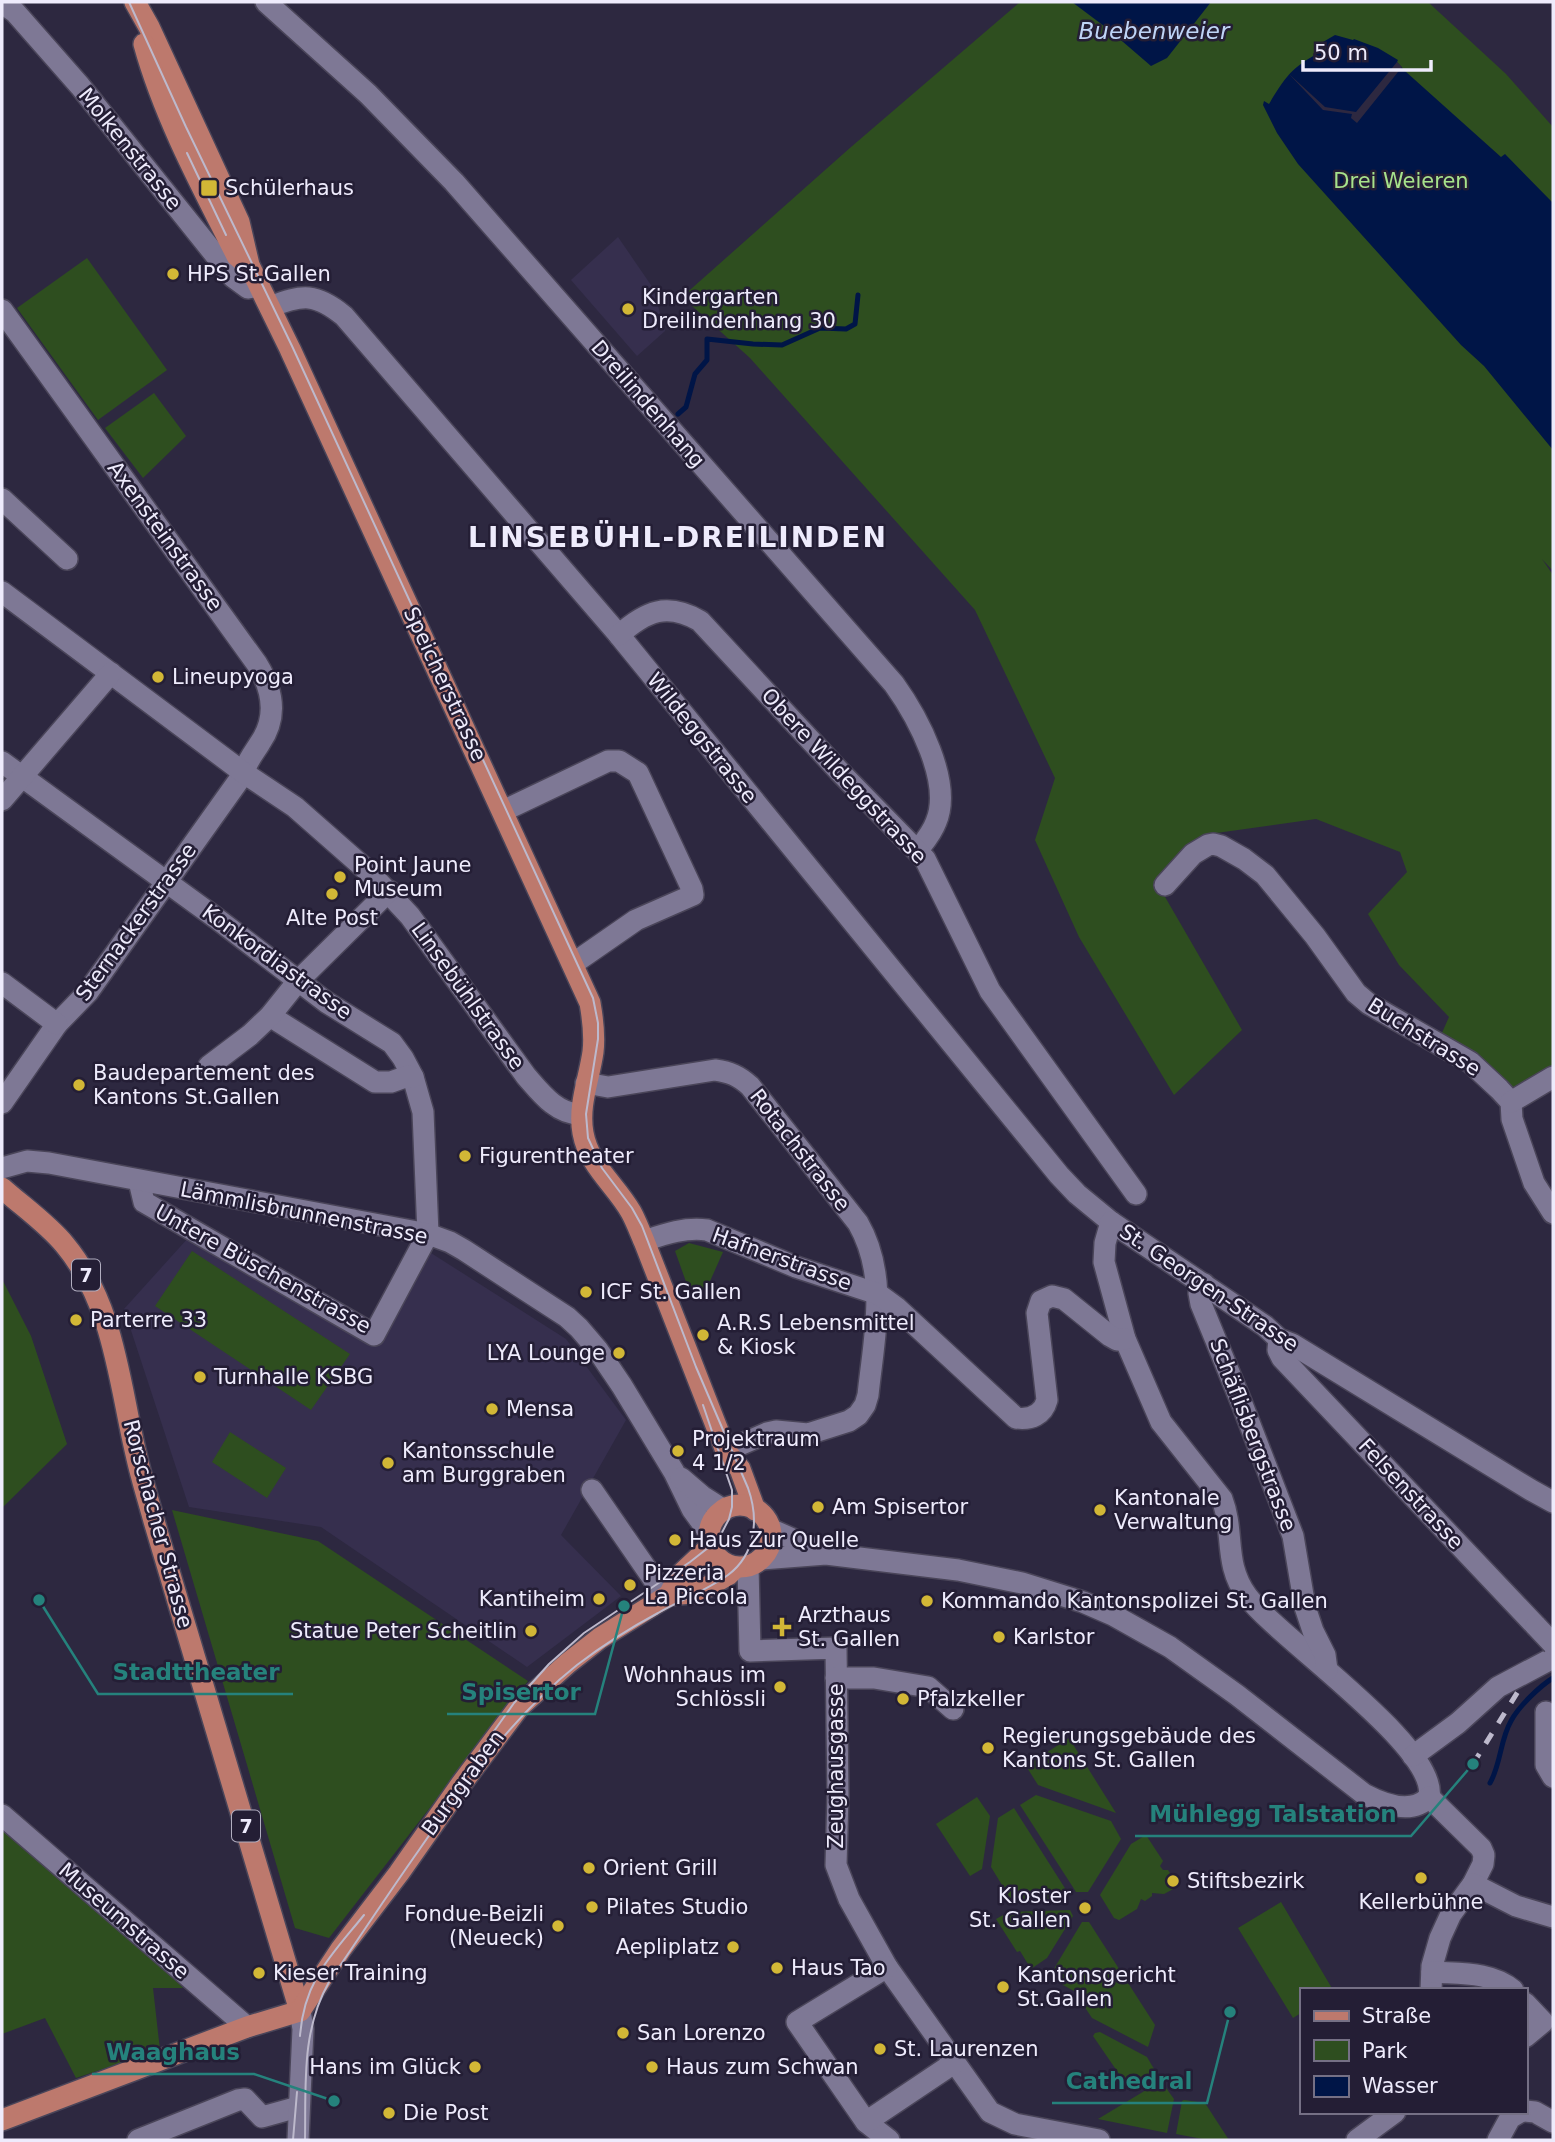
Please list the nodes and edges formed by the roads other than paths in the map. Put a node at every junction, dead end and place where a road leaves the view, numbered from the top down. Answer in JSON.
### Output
{"nodes":[{"id":1,"x":134,"y":2,"type":"edge"},
{"id":2,"x":266,"y":2,"type":"edge"},
{"id":3,"x":2,"y":3,"type":"edge"},
{"id":4,"x":259,"y":286,"type":"junction"},
{"id":5,"x":270,"y":307,"type":"junction"},
{"id":6,"x":2,"y":310,"type":"edge"},
{"id":7,"x":2,"y":499,"type":"edge"},
{"id":8,"x":67,"y":559,"type":"dead end"},
{"id":9,"x":2,"y":592,"type":"edge"},
{"id":10,"x":619,"y":635,"type":"junction"},
{"id":11,"x":111,"y":673,"type":"junction"},
{"id":12,"x":2,"y":762,"type":"edge"},
{"id":13,"x":244,"y":773,"type":"junction"},
{"id":14,"x":23,"y":778,"type":"junction"},
{"id":15,"x":2,"y":800,"type":"edge"},
{"id":16,"x":503,"y":811,"type":"junction"},
{"id":17,"x":918,"y":850,"type":"junction"},
{"id":18,"x":166,"y":881,"type":"junction"},
{"id":19,"x":1165,"y":885,"type":"dead end"},
{"id":20,"x":388,"y":891,"type":"junction"},
{"id":21,"x":574,"y":963,"type":"junction"},
{"id":22,"x":298,"y":981,"type":"junction"},
{"id":23,"x":2,"y":984,"type":"edge"},
{"id":24,"x":270,"y":1016,"type":"junction"},
{"id":25,"x":57,"y":1024,"type":"junction"},
{"id":26,"x":209,"y":1066,"type":"dead end"},
{"id":27,"x":413,"y":1077,"type":"junction"},
{"id":28,"x":1553,"y":1077,"type":"edge"},
{"id":29,"x":586,"y":1083,"type":"junction"},
{"id":30,"x":1511,"y":1102,"type":"junction"},
{"id":31,"x":2,"y":1103,"type":"edge"},
{"id":32,"x":581,"y":1114,"type":"junction"},
{"id":33,"x":2,"y":1168,"type":"edge"},
{"id":34,"x":139,"y":1181,"type":"junction"},
{"id":35,"x":2,"y":1188,"type":"edge"},
{"id":36,"x":1136,"y":1194,"type":"dead end"},
{"id":37,"x":1553,"y":1213,"type":"edge"},
{"id":38,"x":1111,"y":1222,"type":"junction"},
{"id":39,"x":428,"y":1234,"type":"junction"},
{"id":40,"x":644,"y":1241,"type":"junction"},
{"id":41,"x":1204,"y":1284,"type":"junction"},
{"id":42,"x":878,"y":1294,"type":"junction"},
{"id":43,"x":1125,"y":1339,"type":"junction"},
{"id":44,"x":1279,"y":1339,"type":"junction"},
{"id":45,"x":726,"y":1451,"type":"junction"},
{"id":46,"x":674,"y":1472,"type":"junction"},
{"id":47,"x":592,"y":1490,"type":"dead end"},
{"id":48,"x":1553,"y":1502,"type":"edge"},
{"id":49,"x":728,"y":1508,"type":"junction"},
{"id":50,"x":755,"y":1510,"type":"junction"},
{"id":51,"x":770,"y":1530,"type":"junction"},
{"id":52,"x":710,"y":1540,"type":"junction"},
{"id":53,"x":826,"y":1554,"type":"junction"},
{"id":54,"x":748,"y":1564,"type":"junction"},
{"id":55,"x":666,"y":1597,"type":"junction"},
{"id":56,"x":1553,"y":1644,"type":"edge"},
{"id":57,"x":1553,"y":1658,"type":"edge"},
{"id":58,"x":1327,"y":1670,"type":"junction"},
{"id":59,"x":836,"y":1678,"type":"junction"},
{"id":60,"x":953,"y":1709,"type":"dead end"},
{"id":61,"x":1546,"y":1712,"type":"dead end"},
{"id":62,"x":1413,"y":1756,"type":"junction"},
{"id":63,"x":1553,"y":1777,"type":"edge"},
{"id":64,"x":1429,"y":1797,"type":"junction"},
{"id":65,"x":2,"y":1815,"type":"edge"},
{"id":66,"x":1473,"y":1884,"type":"junction"},
{"id":67,"x":1548,"y":1915,"type":"edge"},
{"id":68,"x":887,"y":1967,"type":"junction"},
{"id":69,"x":1431,"y":1981,"type":"edge"},
{"id":70,"x":1510,"y":1988,"type":"edge"},
{"id":71,"x":1527,"y":2005,"type":"edge"},
{"id":72,"x":300,"y":2011,"type":"junction"},
{"id":73,"x":247,"y":2027,"type":"junction"},
{"id":74,"x":1527,"y":2035,"type":"edge"},
{"id":75,"x":954,"y":2063,"type":"junction"},
{"id":76,"x":299,"y":2107,"type":"junction"},
{"id":77,"x":1527,"y":2112,"type":"edge"},
{"id":78,"x":1392,"y":2114,"type":"edge"},
{"id":79,"x":1511,"y":2114,"type":"edge"},
{"id":80,"x":2,"y":2120,"type":"edge"},
{"id":81,"x":866,"y":2122,"type":"junction"},
{"id":82,"x":1553,"y":2122,"type":"edge"},
{"id":83,"x":138,"y":2140,"type":"edge"},
{"id":84,"x":299,"y":2140,"type":"edge"},
{"id":85,"x":889,"y":2140,"type":"edge"},
{"id":86,"x":1099,"y":2140,"type":"edge"},
{"id":87,"x":1357,"y":2140,"type":"edge"},
{"id":88,"x":1498,"y":2140,"type":"edge"}],
"edges":[{"from":1,"to":4,"type":"main road","name":"Speicherstrasse"},
{"from":2,"to":17,"type":"street","name":"Dreilindenhang"},
{"from":3,"to":4,"type":"street","name":"Molkenstrasse"},
{"from":4,"to":5,"type":"main road","name":"Speicherstrasse"},
{"from":5,"to":10,"type":"street","name":"Wildeggstrasse"},
{"from":5,"to":16,"type":"main road","name":"Speicherstrasse"},
{"from":6,"to":13,"type":"street","name":"Axensteinstrasse"},
{"from":7,"to":8,"type":"street"},
{"from":9,"to":11,"type":"street","name":"Linsebühlstrasse"},
{"from":10,"to":17,"type":"street","name":"Obere Wildeggstrasse"},
{"from":10,"to":38,"type":"street","name":"Wildeggstrasse"},
{"from":11,"to":13,"type":"street","name":"Linsebühlstrasse"},
{"from":11,"to":14,"type":"street"},
{"from":12,"to":14,"type":"street","name":"Konkordiastrasse"},
{"from":13,"to":18,"type":"street","name":"Sternackerstrasse"},
{"from":13,"to":20,"type":"street","name":"Linsebühlstrasse"},
{"from":14,"to":15,"type":"street"},
{"from":14,"to":18,"type":"street","name":"Konkordiastrasse"},
{"from":16,"to":21,"type":"main road","name":"Speicherstrasse"},
{"from":16,"to":21,"type":"street"},
{"from":17,"to":36,"type":"street","name":"Obere Wildeggstrasse"},
{"from":18,"to":22,"type":"street","name":"Konkordiastrasse"},
{"from":18,"to":25,"type":"street","name":"Sternackerstrasse"},
{"from":19,"to":30,"type":"street","name":"Buchstrasse"},
{"from":20,"to":22,"type":"street"},
{"from":20,"to":32,"type":"street","name":"Linsebühlstrasse"},
{"from":21,"to":29,"type":"main road","name":"Speicherstrasse"},
{"from":22,"to":24,"type":"street"},
{"from":22,"to":27,"type":"street","name":"Konkordiastrasse"},
{"from":23,"to":25,"type":"street"},
{"from":24,"to":26,"type":"street"},
{"from":24,"to":27,"type":"street"},
{"from":25,"to":31,"type":"street","name":"Sternackerstrasse"},
{"from":27,"to":39,"type":"street","name":"Konkordiastrasse"},
{"from":28,"to":30,"type":"street"},
{"from":29,"to":32,"type":"main road","name":"Speicherstrasse"},
{"from":29,"to":42,"type":"street","name":"Rotachstrasse"},
{"from":30,"to":37,"type":"street"},
{"from":32,"to":40,"type":"main road"},
{"from":33,"to":34,"type":"street","name":"Lämmlisbrunnenstrasse"},
{"from":34,"to":39,"type":"street","name":"Lämmlisbrunnenstrasse"},
{"from":34,"to":39,"type":"street","name":"Untere Büschenstrasse"},
{"from":35,"to":72,"type":"main road","name":"Rorschacher Strasse","number":"7"},
{"from":38,"to":41,"type":"street","name":"St. Georgen-Strasse"},
{"from":38,"to":43,"type":"street","name":"St. Georgen-Strasse"},
{"from":39,"to":46,"type":"street","name":"Lämmlisbrunnenstrasse"},
{"from":40,"to":42,"type":"street","name":"Hafnerstrasse"},
{"from":40,"to":45,"type":"main road"},
{"from":41,"to":44,"type":"street","name":"St. Georgen-Strasse"},
{"from":41,"to":58,"type":"street","name":"Schäflisbergstrasse"},
{"from":42,"to":43,"type":"street"},
{"from":42,"to":45,"type":"street","name":"Rotachstrasse"},
{"from":43,"to":58,"type":"street","name":"St. Georgen-Strasse"},
{"from":44,"to":48,"type":"street","name":"St. Georgen-Strasse"},
{"from":44,"to":56,"type":"street","name":"Felsenstrasse","bridge":true},
{"from":45,"to":49,"type":"main road"},
{"from":45,"to":50,"type":"main road"},
{"from":46,"to":49,"type":"street","name":"Lämmlisbrunnenstrasse"},
{"from":46,"to":52,"type":"street","name":"Lämmlisbrunnenstrasse"},
{"from":47,"to":55,"type":"street"},
{"from":49,"to":50,"type":"main road"},
{"from":49,"to":52,"type":"main road","name":"Burggraben"},
{"from":50,"to":51,"type":"main road"},
{"from":51,"to":53,"type":"street"},
{"from":51,"to":54,"type":"main road"},
{"from":52,"to":54,"type":"main road"},
{"from":52,"to":55,"type":"main road","name":"Burggraben"},
{"from":53,"to":54,"type":"street"},
{"from":53,"to":64,"type":"street"},
{"from":54,"to":55,"type":"main road","name":"Burggraben"},
{"from":54,"to":59,"type":"street","name":"Zeughausgasse"},
{"from":55,"to":72,"type":"main road","name":"Burggraben"},
{"from":57,"to":62,"type":"street"},
{"from":58,"to":62,"type":"street","name":"St. Georgen-Strasse"},
{"from":59,"to":60,"type":"street"},
{"from":59,"to":68,"type":"street","name":"Zeughausgasse"},
{"from":61,"to":63,"type":"street"},
{"from":62,"to":64,"type":"street","name":"St. Georgen-Strasse"},
{"from":64,"to":66,"type":"street","name":"St. Georgen-Strasse"},
{"from":65,"to":73,"type":"street","name":"Museumstrasse"},
{"from":66,"to":67,"type":"street"},
{"from":66,"to":69,"type":"street","name":"St. Georgen-Strasse"},
{"from":68,"to":75,"type":"street","name":"Zeughausgasse"},
{"from":68,"to":81,"type":"street"},
{"from":69,"to":70,"type":"street"},
{"from":71,"to":74,"type":"street"},
{"from":72,"to":73,"type":"main road"},
{"from":72,"to":76,"type":"street"},
{"from":73,"to":80,"type":"main road"},
{"from":75,"to":81,"type":"street"},
{"from":75,"to":86,"type":"street","name":"Zeughausgasse"},
{"from":76,"to":83,"type":"street"},
{"from":76,"to":84,"type":"street"},
{"from":77,"to":82,"type":"street"},
{"from":78,"to":87,"type":"street"},
{"from":79,"to":88,"type":"street"},
{"from":81,"to":85,"type":"street"}]}
